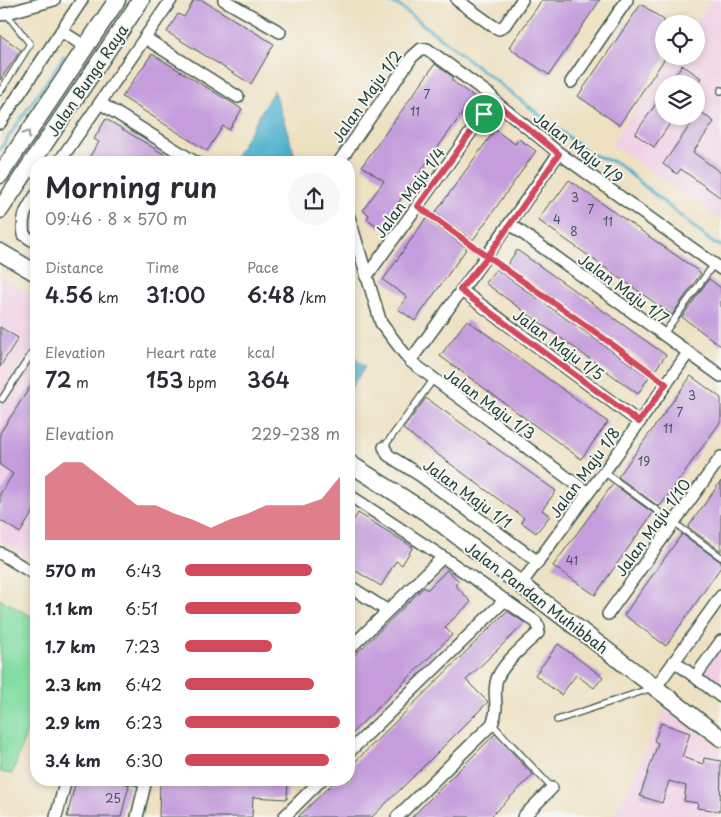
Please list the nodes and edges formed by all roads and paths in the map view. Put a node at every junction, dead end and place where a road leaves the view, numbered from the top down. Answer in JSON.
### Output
{"nodes":[{"id":1,"x":54,"y":0,"type":"edge"},
{"id":2,"x":82,"y":0,"type":"edge"},
{"id":3,"x":117,"y":0,"type":"edge"},
{"id":4,"x":141,"y":0,"type":"edge"},
{"id":5,"x":171,"y":0,"type":"edge"},
{"id":6,"x":224,"y":0,"type":"edge"},
{"id":7,"x":457,"y":0,"type":"edge"},
{"id":8,"x":522,"y":0,"type":"edge"},
{"id":9,"x":627,"y":0,"type":"edge"},
{"id":10,"x":3,"y":14,"type":"edge"},
{"id":11,"x":61,"y":31,"type":"junction"},
{"id":12,"x":280,"y":32,"type":"dead end"},
{"id":13,"x":145,"y":38,"type":"junction"},
{"id":14,"x":86,"y":47,"type":"junction"},
{"id":15,"x":421,"y":49,"type":"joint"},
{"id":16,"x":571,"y":82,"type":"dead end"},
{"id":17,"x":0,"y":92,"type":"edge"},
{"id":18,"x":238,"y":97,"type":"dead end"},
{"id":19,"x":100,"y":103,"type":"junction"},
{"id":20,"x":498,"y":104,"type":"junction"},
{"id":21,"x":0,"y":123,"type":"edge"},
{"id":22,"x":559,"y":154,"type":"junction"},
{"id":23,"x":36,"y":156,"type":"edge"},
{"id":24,"x":63,"y":156,"type":"edge"},
{"id":25,"x":185,"y":156,"type":"edge"},
{"id":26,"x":343,"y":156,"type":"edge"},
{"id":27,"x":30,"y":165,"type":"edge"},
{"id":28,"x":0,"y":175,"type":"edge"},
{"id":29,"x":30,"y":204,"type":"edge"},
{"id":30,"x":418,"y":206,"type":"junction"},
{"id":31,"x":0,"y":210,"type":"edge"},
{"id":32,"x":510,"y":224,"type":"junction"},
{"id":33,"x":355,"y":238,"type":"edge"},
{"id":34,"x":30,"y":239,"type":"edge"},
{"id":35,"x":0,"y":252,"type":"edge"},
{"id":36,"x":488,"y":256,"type":"junction"},
{"id":37,"x":718,"y":267,"type":"edge"},
{"id":38,"x":30,"y":270,"type":"edge"},
{"id":39,"x":366,"y":277,"type":"junction"},
{"id":40,"x":460,"y":290,"type":"junction"},
{"id":41,"x":664,"y":335,"type":"junction"},
{"id":42,"x":688,"y":353,"type":"junction"},
{"id":43,"x":30,"y":355,"type":"edge"},
{"id":44,"x":410,"y":361,"type":"junction"},
{"id":45,"x":721,"y":376,"type":"edge"},
{"id":46,"x":433,"y":380,"type":"junction"},
{"id":47,"x":666,"y":384,"type":"junction"},
{"id":48,"x":2,"y":399,"type":"dead end"},
{"id":49,"x":639,"y":422,"type":"junction"},
{"id":50,"x":384,"y":447,"type":"joint"},
{"id":51,"x":721,"y":456,"type":"edge"},
{"id":52,"x":355,"y":467,"type":"edge"},
{"id":53,"x":604,"y":472,"type":"junction"},
{"id":54,"x":588,"y":493,"type":"junction"},
{"id":55,"x":355,"y":499,"type":"edge"},
{"id":56,"x":674,"y":523,"type":"junction"},
{"id":57,"x":0,"y":553,"type":"edge"},
{"id":58,"x":443,"y":557,"type":"junction"},
{"id":59,"x":721,"y":557,"type":"edge"},
{"id":60,"x":538,"y":562,"type":"junction"},
{"id":61,"x":30,"y":571,"type":"edge"},
{"id":62,"x":520,"y":584,"type":"junction"},
{"id":63,"x":355,"y":590,"type":"edge"},
{"id":64,"x":721,"y":596,"type":"edge"},
{"id":65,"x":505,"y":600,"type":"junction"},
{"id":66,"x":388,"y":611,"type":"junction"},
{"id":67,"x":608,"y":614,"type":"dead end"},
{"id":68,"x":721,"y":641,"type":"edge"},
{"id":69,"x":355,"y":643,"type":"edge"},
{"id":70,"x":674,"y":661,"type":"junction"},
{"id":71,"x":696,"y":677,"type":"junction"},
{"id":72,"x":656,"y":686,"type":"junction"},
{"id":73,"x":721,"y":697,"type":"edge"},
{"id":74,"x":557,"y":720,"type":"dead end"},
{"id":75,"x":492,"y":724,"type":"junction"},
{"id":76,"x":721,"y":738,"type":"edge"},
{"id":77,"x":355,"y":746,"type":"edge"},
{"id":78,"x":64,"y":786,"type":"edge"},
{"id":79,"x":145,"y":786,"type":"edge"},
{"id":80,"x":316,"y":786,"type":"edge"},
{"id":81,"x":552,"y":788,"type":"joint"},
{"id":82,"x":289,"y":815,"type":"edge"},
{"id":83,"x":56,"y":817,"type":"edge"},
{"id":84,"x":137,"y":817,"type":"edge"},
{"id":85,"x":397,"y":817,"type":"edge"},
{"id":86,"x":523,"y":817,"type":"edge"}],
"edges":[{"from":1,"to":10,"type":"street"},
{"from":2,"to":11,"type":"street"},
{"from":3,"to":14,"type":"street","name":"Jalan Bunga Raya"},
{"from":4,"to":23,"type":"street","name":"Jalan Bunga Raya"},
{"from":5,"to":13,"type":"street"},
{"from":6,"to":12,"type":"street"},
{"from":7,"to":8,"type":"street"},
{"from":9,"to":16,"type":"street"},
{"from":10,"to":17,"type":"lane"},
{"from":11,"to":14,"type":"street"},
{"from":11,"to":21,"type":"street"},
{"from":13,"to":18,"type":"street"},
{"from":13,"to":19,"type":"street"},
{"from":28,"to":14,"type":"street","name":"Jalan Bunga Raya","one_way":true},
{"from":15,"to":20,"type":"street","name":"Jalan Maju 1/9"},
{"from":15,"to":26,"type":"street","name":"Jalan Maju 1/2"},
{"from":19,"to":24,"type":"street"},
{"from":19,"to":25,"type":"street"},
{"from":20,"to":22,"type":"street","name":"Jalan Maju 1/9"},
{"from":20,"to":30,"type":"street","name":"Jalan Maju 1/4"},
{"from":22,"to":32,"type":"street"},
{"from":22,"to":37,"type":"street","name":"Jalan Maju 1/9"},
{"from":27,"to":31,"type":"street","name":"Jalan Bunga Raya"},
{"from":29,"to":34,"type":"street"},
{"from":30,"to":36,"type":"lane"},
{"from":30,"to":39,"type":"street","name":"Jalan Maju 1/4"},
{"from":32,"to":36,"type":"street"},
{"from":32,"to":41,"type":"street","name":"Jalan Maju 1/7"},
{"from":33,"to":39,"type":"street"},
{"from":35,"to":38,"type":"street"},
{"from":36,"to":40,"type":"street"},
{"from":36,"to":47,"type":"lane"},
{"from":37,"to":41,"type":"lane"},
{"from":39,"to":44,"type":"street","name":"Jalan Maju 1/3"},
{"from":40,"to":44,"type":"street"},
{"from":40,"to":49,"type":"street","name":"Jalan Maju 1/5"},
{"from":41,"to":42,"type":"street","name":"Jalan Maju 1/7"},
{"from":42,"to":45,"type":"street","name":"Jalan Maju 1/7"},
{"from":42,"to":47,"type":"street","name":"Jalan Maju 1/8"},
{"from":43,"to":48,"type":"lane"},
{"from":44,"to":46,"type":"street","name":"Jalan Maju 1/3"},
{"from":46,"to":50,"type":"lane"},
{"from":46,"to":54,"type":"street","name":"Jalan Maju 1/3"},
{"from":47,"to":49,"type":"street","name":"Jalan Maju 1/8"},
{"from":49,"to":53,"type":"street","name":"Jalan Maju 1/8"},
{"from":50,"to":60,"type":"street","name":"Jalan Maju 1/1"},
{"from":51,"to":56,"type":"street","name":"Jalan Maju 1/10"},
{"from":52,"to":62,"type":"street","name":"Jalan Pandan Muhibbah"},
{"from":53,"to":54,"type":"street","name":"Jalan Maju 1/8"},
{"from":53,"to":56,"type":"lane"},
{"from":54,"to":60,"type":"street","name":"Jalan Maju 1/8"},
{"from":55,"to":58,"type":"street"},
{"from":56,"to":59,"type":"lane"},
{"from":56,"to":67,"type":"street","name":"Jalan Maju 1/10"},
{"from":57,"to":61,"type":"street"},
{"from":58,"to":65,"type":"street"},
{"from":58,"to":66,"type":"street"},
{"from":60,"to":62,"type":"street","name":"Jalan Maju 1/8"},
{"from":62,"to":72,"type":"street","name":"Jalan Pandan Muhibbah"},
{"from":63,"to":66,"type":"street"},
{"from":64,"to":70,"type":"street"},
{"from":65,"to":75,"type":"street"},
{"from":65,"to":77,"type":"street"},
{"from":66,"to":69,"type":"street"},
{"from":68,"to":71,"type":"street"},
{"from":70,"to":71,"type":"street"},
{"from":70,"to":72,"type":"street"},
{"from":71,"to":73,"type":"street"},
{"from":72,"to":74,"type":"lane"},
{"from":72,"to":76,"type":"street","name":"Jalan Pandan Muhibbah"},
{"from":75,"to":81,"type":"lane"},
{"from":75,"to":85,"type":"street"},
{"from":78,"to":83,"type":"street"},
{"from":79,"to":84,"type":"street"},
{"from":80,"to":82,"type":"street"},
{"from":81,"to":86,"type":"street"}]}
